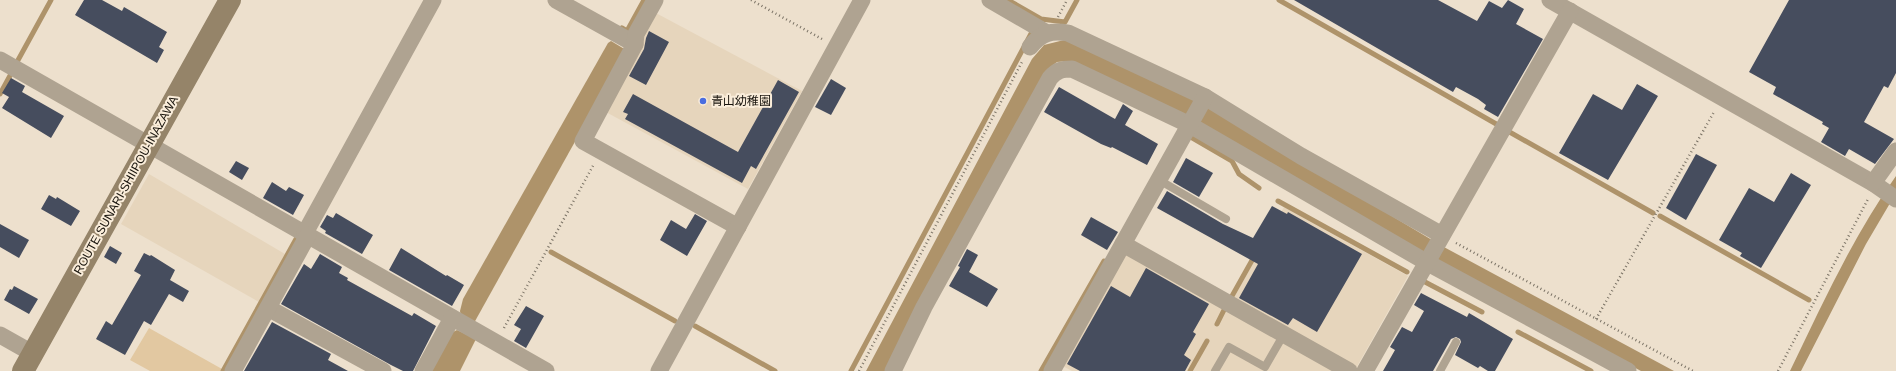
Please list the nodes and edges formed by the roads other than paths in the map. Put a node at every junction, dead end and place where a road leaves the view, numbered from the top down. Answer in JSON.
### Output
{"nodes":[{"id":1,"x":230,"y":0,"type":"edge"},
{"id":2,"x":433,"y":0,"type":"edge"},
{"id":3,"x":556,"y":0,"type":"edge"},
{"id":4,"x":655,"y":0,"type":"edge"},
{"id":5,"x":862,"y":0,"type":"edge"},
{"id":6,"x":990,"y":0,"type":"edge"},
{"id":7,"x":1550,"y":0,"type":"edge"},
{"id":8,"x":1570,"y":11,"type":"junction"},
{"id":9,"x":1047,"y":33,"type":"junction"},
{"id":10,"x":635,"y":44,"type":"junction"},
{"id":11,"x":1030,"y":47,"type":"road end"},
{"id":12,"x":0,"y":60,"type":"edge"},
{"id":13,"x":1204,"y":99,"type":"junction"},
{"id":14,"x":1191,"y":123,"type":"junction"},
{"id":15,"x":149,"y":144,"type":"junction"},
{"id":16,"x":1896,"y":151,"type":"edge"},
{"id":17,"x":1159,"y":180,"type":"junction"},
{"id":18,"x":1884,"y":191,"type":"edge"},
{"id":19,"x":1226,"y":219,"type":"dead end"},
{"id":20,"x":738,"y":227,"type":"junction"},
{"id":21,"x":306,"y":234,"type":"junction"},
{"id":22,"x":1441,"y":237,"type":"junction"},
{"id":23,"x":1123,"y":244,"type":"junction"},
{"id":24,"x":1427,"y":260,"type":"junction"},
{"id":25,"x":268,"y":308,"type":"junction"},
{"id":26,"x":452,"y":318,"type":"junction"},
{"id":27,"x":1284,"y":334,"type":"junction"},
{"id":28,"x":0,"y":335,"type":"edge"},
{"id":29,"x":1456,"y":342,"type":"dead end"},
{"id":30,"x":27,"y":362,"type":"edge"},
{"id":31,"x":233,"y":371,"type":"edge"},
{"id":32,"x":383,"y":371,"type":"edge"},
{"id":33,"x":423,"y":371,"type":"edge"},
{"id":34,"x":546,"y":371,"type":"edge"},
{"id":35,"x":659,"y":371,"type":"edge"},
{"id":36,"x":893,"y":371,"type":"edge"},
{"id":37,"x":1052,"y":371,"type":"edge"},
{"id":38,"x":1215,"y":371,"type":"edge"},
{"id":39,"x":1349,"y":371,"type":"edge"},
{"id":40,"x":1364,"y":371,"type":"edge"},
{"id":41,"x":1440,"y":371,"type":"edge"},
{"id":42,"x":1628,"y":371,"type":"edge"}],
"edges":[{"from":1,"to":15,"type":"main road","name":"ROUTE SUNARI-SHIIPOU-INAZAWA"},
{"from":2,"to":21,"type":"street"},
{"from":3,"to":10,"type":"street"},
{"from":4,"to":10,"type":"street"},
{"from":5,"to":20,"type":"street"},
{"from":6,"to":9,"type":"street"},
{"from":7,"to":8,"type":"street"},
{"from":8,"to":18,"type":"street"},
{"from":8,"to":22,"type":"street"},
{"from":9,"to":11,"type":"street"},
{"from":9,"to":13,"type":"street"},
{"from":10,"to":20,"type":"street"},
{"from":12,"to":15,"type":"street"},
{"from":13,"to":14,"type":"street"},
{"from":13,"to":22,"type":"street"},
{"from":14,"to":17,"type":"street"},
{"from":14,"to":24,"type":"street"},
{"from":14,"to":36,"type":"street"},
{"from":15,"to":21,"type":"street"},
{"from":15,"to":30,"type":"main road","name":"ROUTE SUNARI-SHIIPOU-INAZAWA"},
{"from":16,"to":18,"type":"street"},
{"from":17,"to":19,"type":"lane"},
{"from":17,"to":23,"type":"street"},
{"from":20,"to":35,"type":"street"},
{"from":21,"to":25,"type":"street"},
{"from":21,"to":26,"type":"street"},
{"from":22,"to":24,"type":"street"},
{"from":23,"to":27,"type":"street"},
{"from":23,"to":37,"type":"street"},
{"from":24,"to":40,"type":"street"},
{"from":24,"to":42,"type":"street"},
{"from":25,"to":31,"type":"street"},
{"from":25,"to":32,"type":"street"},
{"from":26,"to":33,"type":"street"},
{"from":26,"to":34,"type":"street"},
{"from":27,"to":38,"type":"lane"},
{"from":27,"to":39,"type":"street"},
{"from":28,"to":30,"type":"street"},
{"from":29,"to":41,"type":"lane"}]}
